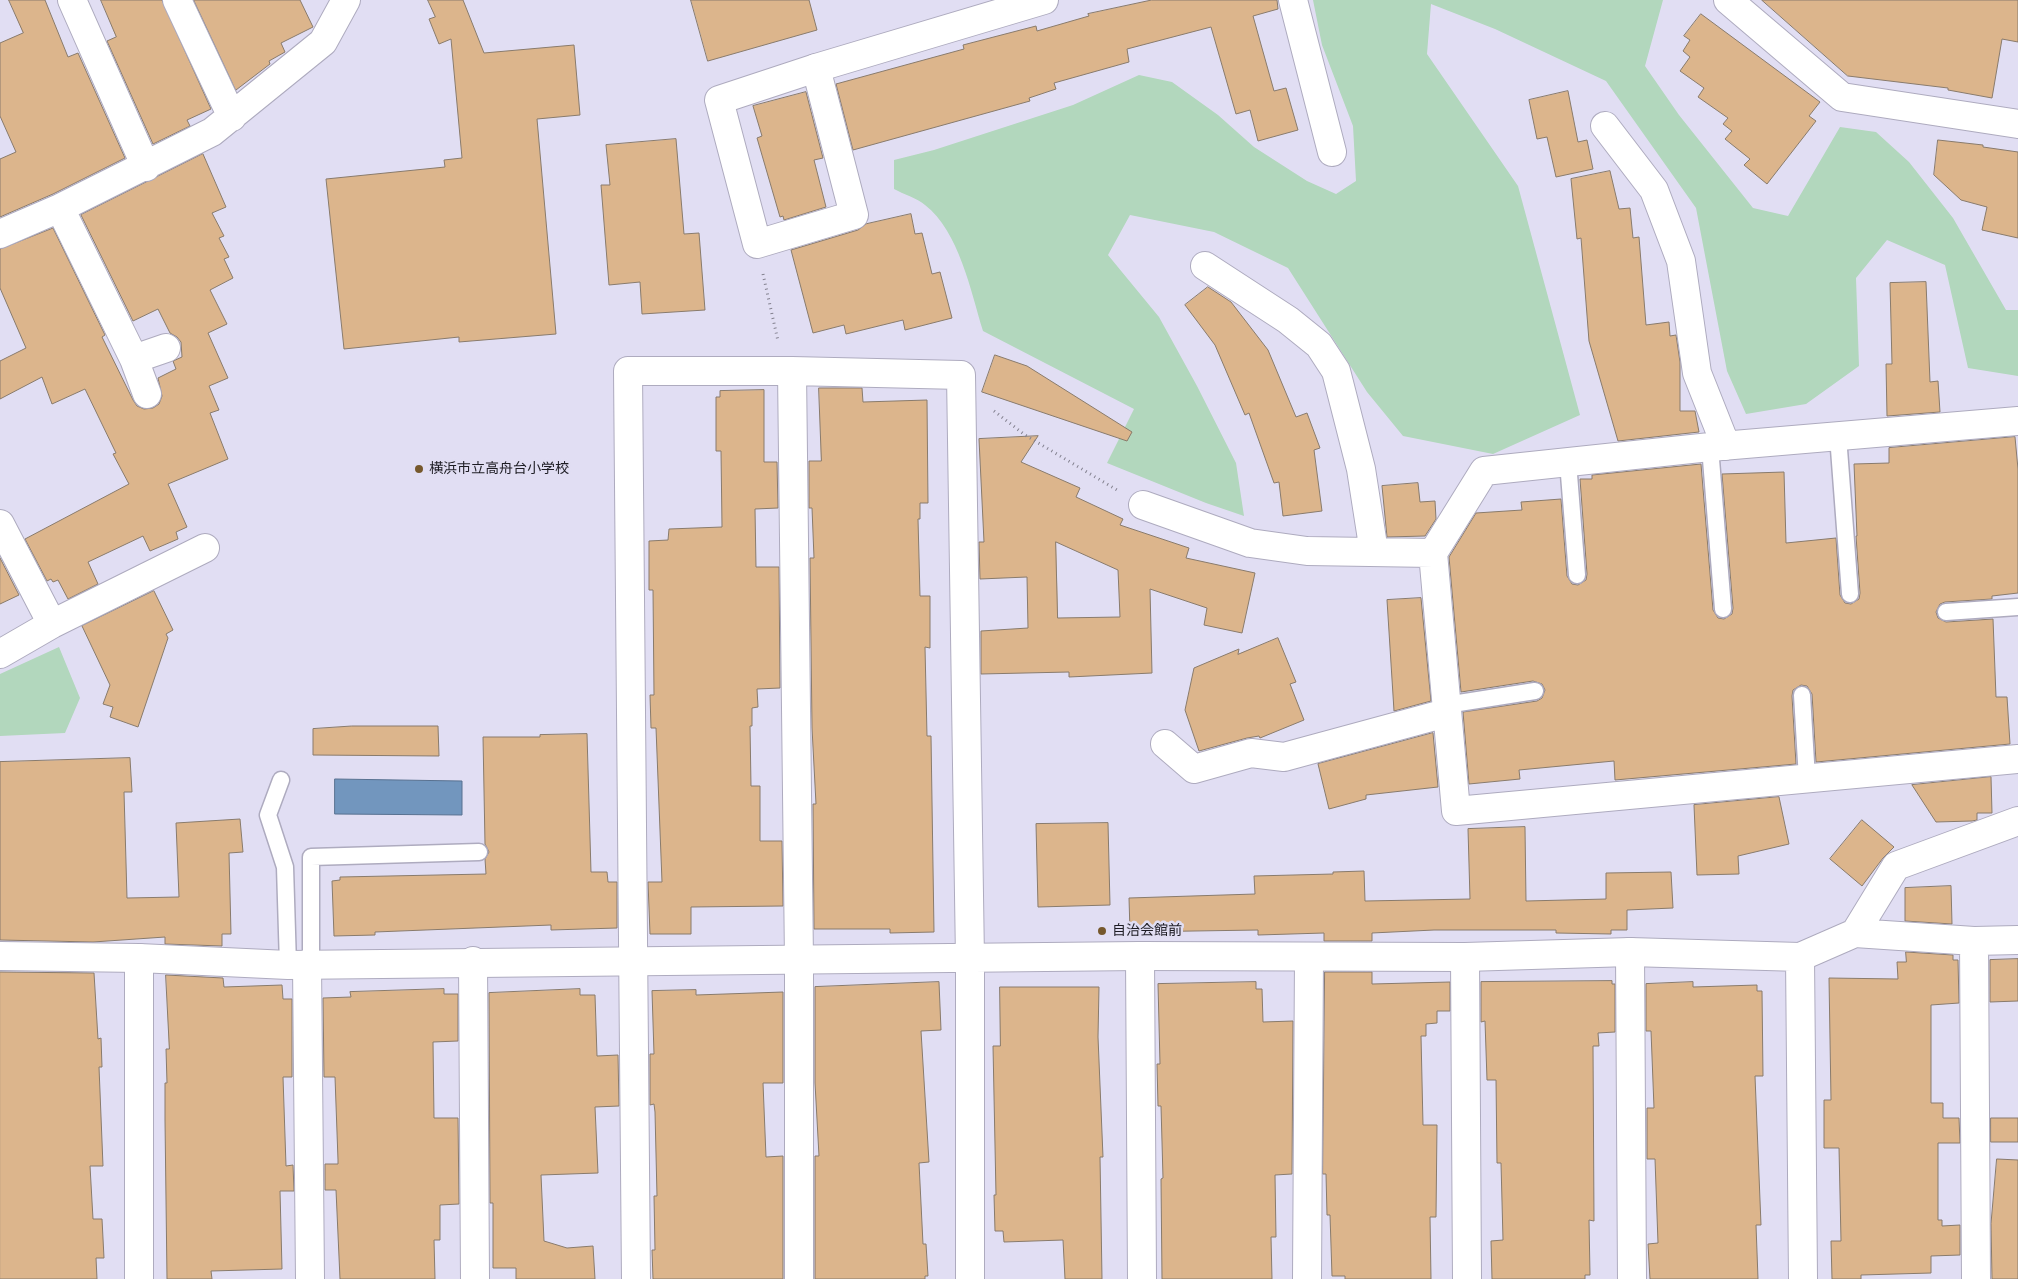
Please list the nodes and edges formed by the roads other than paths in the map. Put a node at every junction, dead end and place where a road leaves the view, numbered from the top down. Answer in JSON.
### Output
{"nodes":[{"id":1,"x":72,"y":0,"type":"edge"},
{"id":2,"x":177,"y":0,"type":"edge"},
{"id":3,"x":346,"y":0,"type":"edge"},
{"id":4,"x":1044,"y":0,"type":"edge"},
{"id":5,"x":1293,"y":0,"type":"edge"},
{"id":6,"x":1728,"y":0,"type":"edge"},
{"id":7,"x":816,"y":68,"type":"junction"},
{"id":8,"x":232,"y":117,"type":"junction"},
{"id":9,"x":2018,"y":124,"type":"edge"},
{"id":10,"x":1605,"y":126,"type":"dead end"},
{"id":11,"x":1332,"y":152,"type":"dead end"},
{"id":12,"x":146,"y":167,"type":"junction"},
{"id":13,"x":60,"y":208,"type":"junction"},
{"id":14,"x":0,"y":234,"type":"edge"},
{"id":15,"x":1205,"y":266,"type":"dead end"},
{"id":16,"x":166,"y":348,"type":"dead end"},
{"id":17,"x":134,"y":359,"type":"junction"},
{"id":18,"x":792,"y":371,"type":"junction"},
{"id":19,"x":147,"y":394,"type":"dead end"},
{"id":20,"x":2018,"y":421,"type":"edge"},
{"id":21,"x":1838,"y":436,"type":"junction"},
{"id":22,"x":1718,"y":447,"type":"junction"},
{"id":23,"x":1568,"y":462,"type":"junction"},
{"id":24,"x":1143,"y":504,"type":"road end"},
{"id":25,"x":0,"y":524,"type":"edge"},
{"id":26,"x":205,"y":548,"type":"dead end"},
{"id":27,"x":1374,"y":552,"type":"junction"},
{"id":28,"x":1433,"y":553,"type":"junction"},
{"id":29,"x":1577,"y":575,"type":"dead end"},
{"id":30,"x":1850,"y":594,"type":"dead end"},
{"id":31,"x":2018,"y":607,"type":"edge"},
{"id":32,"x":1722,"y":609,"type":"dead end"},
{"id":33,"x":1946,"y":612,"type":"dead end"},
{"id":34,"x":52,"y":624,"type":"junction"},
{"id":35,"x":0,"y":654,"type":"edge"},
{"id":36,"x":1535,"y":691,"type":"dead end"},
{"id":37,"x":1802,"y":695,"type":"dead end"},
{"id":38,"x":1446,"y":709,"type":"junction"},
{"id":39,"x":1164,"y":744,"type":"dead end"},
{"id":40,"x":2018,"y":759,"type":"edge"},
{"id":41,"x":1807,"y":779,"type":"junction"},
{"id":42,"x":281,"y":780,"type":"dead end"},
{"id":43,"x":2018,"y":821,"type":"edge"},
{"id":44,"x":480,"y":852,"type":"dead end"},
{"id":45,"x":1855,"y":933,"type":"junction"},
{"id":46,"x":2018,"y":940,"type":"edge"},
{"id":47,"x":1974,"y":941,"type":"junction"},
{"id":48,"x":1630,"y":952,"type":"junction"},
{"id":49,"x":0,"y":956,"type":"edge"},
{"id":50,"x":1140,"y":956,"type":"junction"},
{"id":51,"x":1800,"y":956,"type":"junction"},
{"id":52,"x":1309,"y":957,"type":"junction"},
{"id":53,"x":1464,"y":957,"type":"junction"},
{"id":54,"x":139,"y":958,"type":"junction"},
{"id":55,"x":970,"y":959,"type":"junction"},
{"id":56,"x":473,"y":961,"type":"junction"},
{"id":57,"x":799,"y":961,"type":"junction"},
{"id":58,"x":634,"y":962,"type":"junction"},
{"id":59,"x":302,"y":964,"type":"junction"},
{"id":60,"x":139,"y":1279,"type":"edge"},
{"id":61,"x":310,"y":1279,"type":"edge"},
{"id":62,"x":475,"y":1279,"type":"edge"},
{"id":63,"x":636,"y":1279,"type":"edge"},
{"id":64,"x":799,"y":1279,"type":"edge"},
{"id":65,"x":970,"y":1279,"type":"edge"},
{"id":66,"x":1142,"y":1279,"type":"edge"},
{"id":67,"x":1307,"y":1279,"type":"edge"},
{"id":68,"x":1467,"y":1279,"type":"edge"},
{"id":69,"x":1632,"y":1279,"type":"edge"},
{"id":70,"x":1803,"y":1279,"type":"edge"},
{"id":71,"x":1976,"y":1279,"type":"edge"}],
"edges":[{"from":1,"to":12,"type":"street"},
{"from":2,"to":8,"type":"street"},
{"from":3,"to":8,"type":"street"},
{"from":4,"to":7,"type":"street"},
{"from":5,"to":11,"type":"street"},
{"from":6,"to":9,"type":"street"},
{"from":7,"to":7,"type":"street"},
{"from":8,"to":12,"type":"street"},
{"from":10,"to":22,"type":"street"},
{"from":12,"to":13,"type":"street"},
{"from":13,"to":14,"type":"street"},
{"from":13,"to":17,"type":"street"},
{"from":15,"to":27,"type":"street"},
{"from":16,"to":17,"type":"street"},
{"from":17,"to":19,"type":"street"},
{"from":18,"to":55,"type":"street"},
{"from":18,"to":57,"type":"street"},
{"from":18,"to":58,"type":"street"},
{"from":20,"to":21,"type":"street"},
{"from":21,"to":22,"type":"street"},
{"from":21,"to":30,"type":"lane"},
{"from":22,"to":23,"type":"street"},
{"from":22,"to":32,"type":"lane"},
{"from":23,"to":28,"type":"street"},
{"from":23,"to":29,"type":"lane"},
{"from":24,"to":27,"type":"street"},
{"from":25,"to":34,"type":"street"},
{"from":26,"to":34,"type":"street"},
{"from":27,"to":28,"type":"street"},
{"from":28,"to":38,"type":"street"},
{"from":31,"to":33,"type":"lane"},
{"from":34,"to":35,"type":"street"},
{"from":36,"to":38,"type":"lane"},
{"from":37,"to":41,"type":"lane"},
{"from":38,"to":39,"type":"street"},
{"from":38,"to":41,"type":"street"},
{"from":40,"to":41,"type":"street"},
{"from":42,"to":59,"type":"lane"},
{"from":43,"to":45,"type":"street"},
{"from":44,"to":59,"type":"lane"},
{"from":45,"to":47,"type":"street"},
{"from":45,"to":51,"type":"street"},
{"from":46,"to":47,"type":"street"},
{"from":47,"to":71,"type":"street"},
{"from":48,"to":51,"type":"street"},
{"from":48,"to":53,"type":"street"},
{"from":48,"to":69,"type":"street"},
{"from":49,"to":54,"type":"street"},
{"from":50,"to":52,"type":"street"},
{"from":50,"to":55,"type":"street"},
{"from":50,"to":66,"type":"street"},
{"from":51,"to":70,"type":"street"},
{"from":52,"to":53,"type":"street"},
{"from":52,"to":67,"type":"street"},
{"from":53,"to":68,"type":"street"},
{"from":54,"to":59,"type":"street"},
{"from":54,"to":60,"type":"street"},
{"from":55,"to":57,"type":"street"},
{"from":55,"to":65,"type":"street"},
{"from":56,"to":58,"type":"street"},
{"from":56,"to":59,"type":"street"},
{"from":56,"to":62,"type":"street"},
{"from":57,"to":58,"type":"street"},
{"from":57,"to":64,"type":"street"},
{"from":58,"to":63,"type":"street"},
{"from":59,"to":61,"type":"street"}]}
